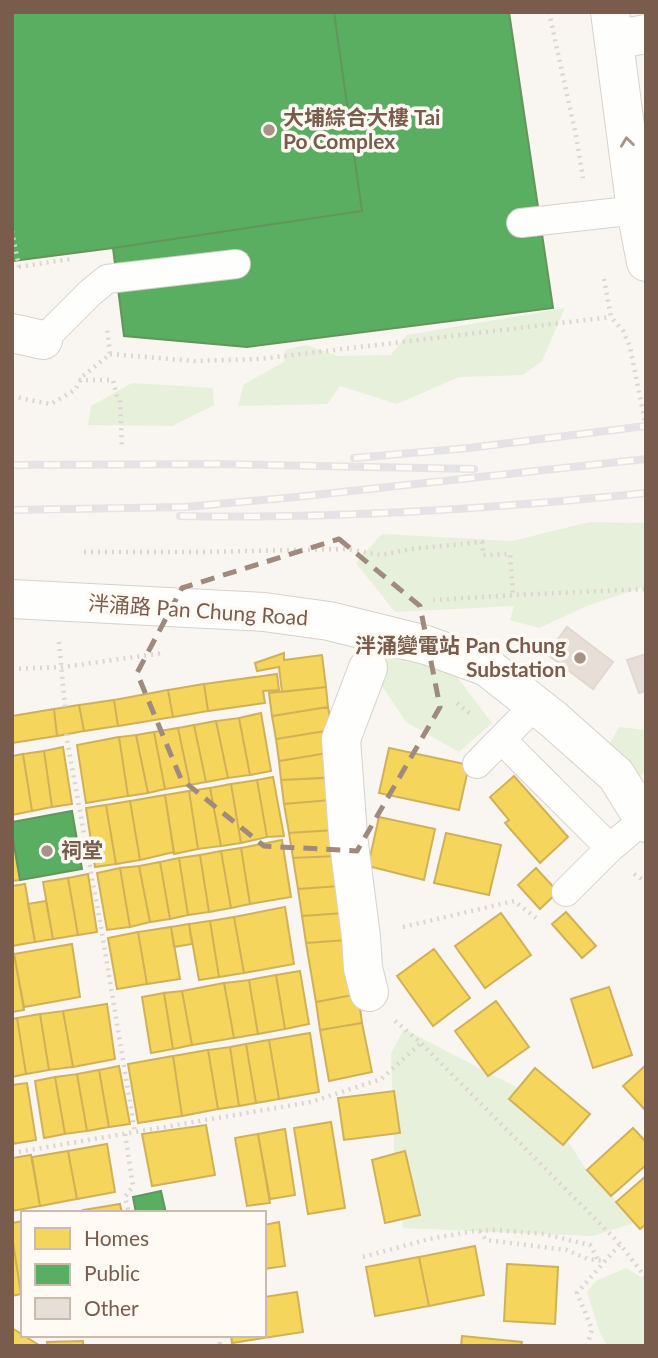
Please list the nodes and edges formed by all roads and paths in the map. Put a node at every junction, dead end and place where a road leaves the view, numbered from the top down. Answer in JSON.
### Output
{"nodes":[{"id":1,"x":548,"y":12,"type":"edge"},
{"id":2,"x":623,"y":29,"type":"edge"},
{"id":3,"x":576,"y":136,"type":"dead end"},
{"id":4,"x":641,"y":210,"type":"edge"},
{"id":5,"x":521,"y":223,"type":"dead end"},
{"id":6,"x":12,"y":231,"type":"edge"},
{"id":7,"x":646,"y":262,"type":"edge"},
{"id":8,"x":236,"y":264,"type":"dead end"},
{"id":9,"x":19,"y":267,"type":"dead end"},
{"id":10,"x":611,"y":317,"type":"dead end"},
{"id":11,"x":28,"y":336,"type":"edge"},
{"id":12,"x":110,"y":354,"type":"dead end"},
{"id":13,"x":79,"y":380,"type":"dead end"},
{"id":14,"x":12,"y":396,"type":"edge"},
{"id":15,"x":51,"y":404,"type":"dead end"},
{"id":16,"x":122,"y":447,"type":"dead end"},
{"id":17,"x":84,"y":552,"type":"dead end"},
{"id":18,"x":646,"y":589,"type":"edge"},
{"id":19,"x":513,"y":595,"type":"junction"},
{"id":20,"x":12,"y":599,"type":"edge"},
{"id":21,"x":423,"y":601,"type":"dead end"},
{"id":22,"x":374,"y":651,"type":"junction"},
{"id":23,"x":169,"y":652,"type":"dead end"},
{"id":24,"x":12,"y":669,"type":"edge"},
{"id":25,"x":454,"y":701,"type":"dead end"},
{"id":26,"x":535,"y":705,"type":"junction"},
{"id":27,"x":66,"y":734,"type":"dead end"},
{"id":28,"x":502,"y":740,"type":"junction"},
{"id":29,"x":477,"y":764,"type":"dead end"},
{"id":30,"x":644,"y":822,"type":"edge"},
{"id":31,"x":610,"y":848,"type":"junction"},
{"id":32,"x":566,"y":892,"type":"dead end"},
{"id":33,"x":537,"y":919,"type":"dead end"},
{"id":34,"x":361,"y":937,"type":"junction"},
{"id":35,"x":369,"y":992,"type":"joint"},
{"id":36,"x":421,"y":1043,"type":"junction"},
{"id":37,"x":135,"y":1133,"type":"junction"},
{"id":38,"x":125,"y":1134,"type":"junction"},
{"id":39,"x":12,"y":1153,"type":"edge"},
{"id":40,"x":128,"y":1211,"type":"edge"},
{"id":41,"x":480,"y":1231,"type":"junction"},
{"id":42,"x":620,"y":1244,"type":"junction"},
{"id":43,"x":363,"y":1257,"type":"dead end"},
{"id":44,"x":598,"y":1260,"type":"junction"},
{"id":45,"x":606,"y":1261,"type":"junction"},
{"id":46,"x":646,"y":1279,"type":"edge"},
{"id":47,"x":587,"y":1346,"type":"edge"}],
"edges":[{"from":1,"to":3,"type":"path"},
{"from":4,"to":2,"type":"street","one_way":true},
{"from":4,"to":5,"type":"lane"},
{"from":4,"to":7,"type":"street"},
{"from":6,"to":9,"type":"path"},
{"from":8,"to":11,"type":"lane"},
{"from":10,"to":12,"type":"path"},
{"from":13,"to":16,"type":"path"},
{"from":14,"to":15,"type":"path"},
{"from":17,"to":19,"type":"path"},
{"from":18,"to":19,"type":"path"},
{"from":19,"to":21,"type":"path"},
{"from":20,"to":22,"type":"street","name":"泮涌路 Pan Chung Road"},
{"from":22,"to":26,"type":"street","name":"泮涌路 Pan Chung Road"},
{"from":22,"to":34,"type":"street"},
{"from":23,"to":24,"type":"path"},
{"from":25,"to":28,"type":"path"},
{"from":26,"to":28,"type":"lane"},
{"from":26,"to":30,"type":"street","name":"泮涌路 Pan Chung Road"},
{"from":27,"to":37,"type":"path"},
{"from":28,"to":29,"type":"lane"},
{"from":28,"to":31,"type":"lane"},
{"from":30,"to":31,"type":"lane"},
{"from":31,"to":32,"type":"lane"},
{"from":33,"to":34,"type":"path"},
{"from":34,"to":35,"type":"street"},
{"from":35,"to":36,"type":"path"},
{"from":36,"to":37,"type":"path"},
{"from":36,"to":42,"type":"path"},
{"from":37,"to":38,"type":"path"},
{"from":38,"to":39,"type":"path"},
{"from":38,"to":40,"type":"path"},
{"from":41,"to":43,"type":"path"},
{"from":41,"to":44,"type":"path"},
{"from":41,"to":44,"type":"path"},
{"from":42,"to":45,"type":"path"},
{"from":42,"to":46,"type":"path"},
{"from":44,"to":45,"type":"path"},
{"from":45,"to":47,"type":"path"}]}
